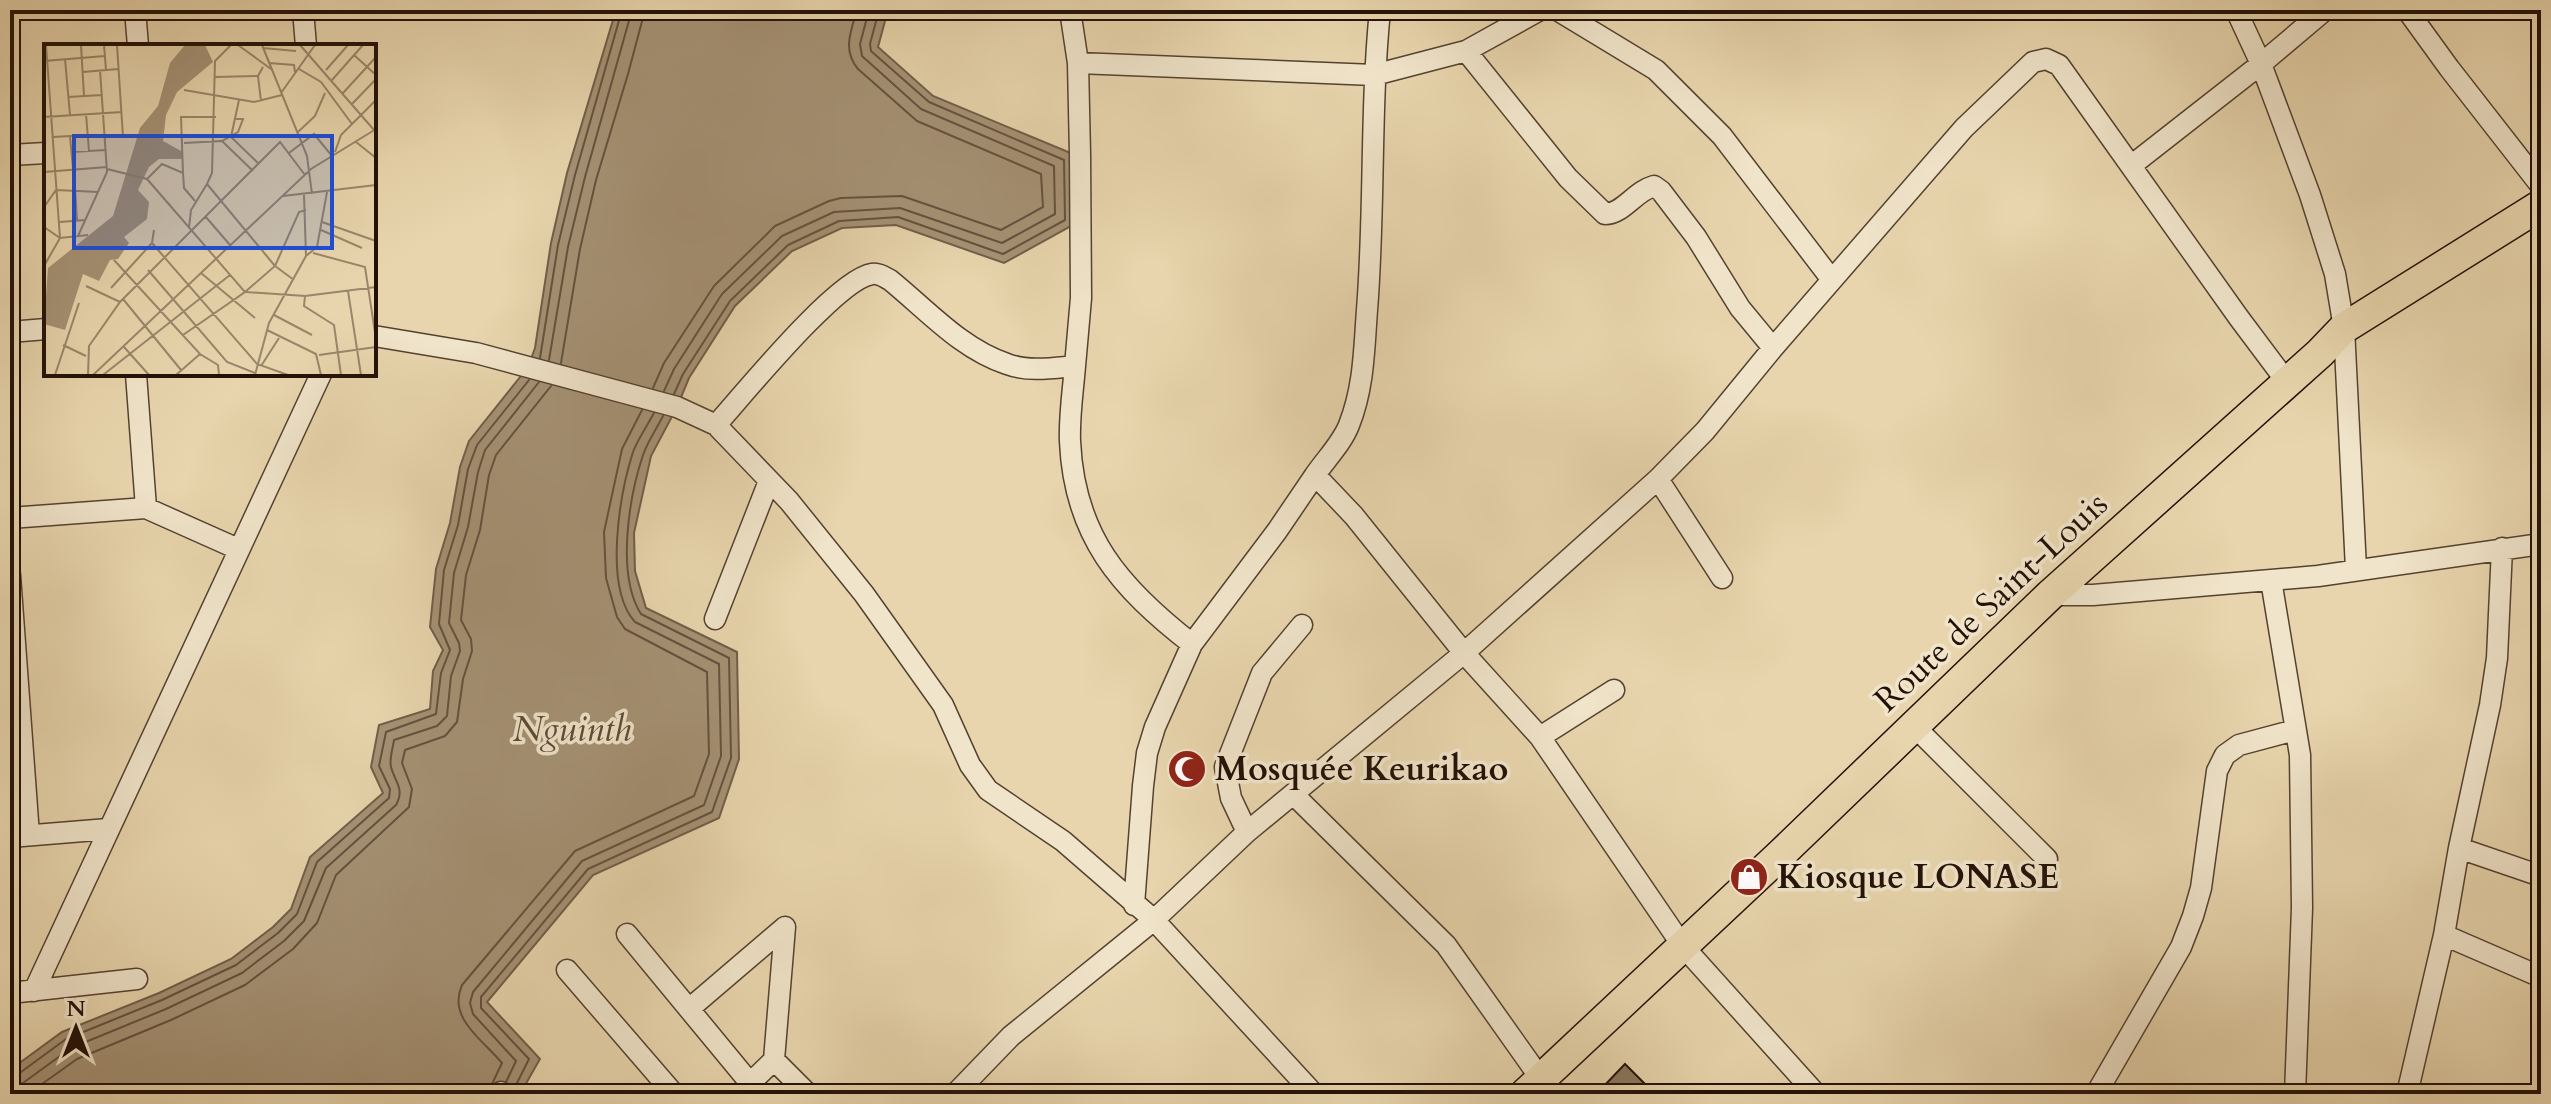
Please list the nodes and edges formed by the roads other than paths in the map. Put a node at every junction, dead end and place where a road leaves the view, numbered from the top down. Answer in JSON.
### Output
{"nodes":[{"id":1,"x":135,"y":10,"type":"edge"},
{"id":2,"x":303,"y":10,"type":"edge"},
{"id":3,"x":1070,"y":10,"type":"edge"},
{"id":4,"x":1380,"y":10,"type":"edge"},
{"id":5,"x":1540,"y":10,"type":"edge"},
{"id":6,"x":1557,"y":10,"type":"edge"},
{"id":7,"x":2236,"y":10,"type":"edge"},
{"id":8,"x":2325,"y":10,"type":"edge"},
{"id":9,"x":2407,"y":10,"type":"edge"},
{"id":10,"x":138,"y":44,"type":"edge"},
{"id":11,"x":306,"y":44,"type":"edge"},
{"id":12,"x":1466,"y":51,"type":"junction"},
{"id":13,"x":1078,"y":63,"type":"junction"},
{"id":14,"x":2261,"y":64,"type":"junction"},
{"id":15,"x":1374,"y":75,"type":"junction"},
{"id":16,"x":44,"y":153,"type":"edge"},
{"id":17,"x":10,"y":155,"type":"edge"},
{"id":18,"x":2132,"y":165,"type":"junction"},
{"id":19,"x":2541,"y":186,"type":"edge"},
{"id":20,"x":2541,"y":205,"type":"edge"},
{"id":21,"x":1832,"y":280,"type":"junction"},
{"id":22,"x":2344,"y":328,"type":"junction"},
{"id":23,"x":44,"y":329,"type":"edge"},
{"id":24,"x":10,"y":332,"type":"edge"},
{"id":25,"x":376,"y":336,"type":"edge"},
{"id":26,"x":1773,"y":348,"type":"junction"},
{"id":27,"x":1075,"y":366,"type":"junction"},
{"id":28,"x":136,"y":376,"type":"edge"},
{"id":29,"x":320,"y":376,"type":"edge"},
{"id":30,"x":2287,"y":382,"type":"junction"},
{"id":31,"x":716,"y":425,"type":"junction"},
{"id":32,"x":1315,"y":475,"type":"junction"},
{"id":33,"x":1658,"y":479,"type":"junction"},
{"id":34,"x":769,"y":481,"type":"junction"},
{"id":35,"x":146,"y":508,"type":"junction"},
{"id":36,"x":10,"y":518,"type":"edge"},
{"id":37,"x":2541,"y":544,"type":"edge"},
{"id":38,"x":2502,"y":548,"type":"junction"},
{"id":39,"x":238,"y":549,"type":"junction"},
{"id":40,"x":2356,"y":569,"type":"junction"},
{"id":41,"x":10,"y":575,"type":"edge"},
{"id":42,"x":1722,"y":578,"type":"dead end"},
{"id":43,"x":2271,"y":580,"type":"junction"},
{"id":44,"x":2050,"y":595,"type":"junction"},
{"id":45,"x":715,"y":619,"type":"dead end"},
{"id":46,"x":1302,"y":625,"type":"dead end"},
{"id":47,"x":1192,"y":644,"type":"junction"},
{"id":48,"x":1464,"y":653,"type":"junction"},
{"id":49,"x":1614,"y":690,"type":"dead end"},
{"id":50,"x":1914,"y":726,"type":"junction"},
{"id":51,"x":2295,"y":730,"type":"junction"},
{"id":52,"x":1540,"y":737,"type":"junction"},
{"id":53,"x":1294,"y":795,"type":"junction"},
{"id":54,"x":108,"y":829,"type":"junction"},
{"id":55,"x":1247,"y":832,"type":"junction"},
{"id":56,"x":20,"y":836,"type":"edge"},
{"id":57,"x":2459,"y":848,"type":"junction"},
{"id":58,"x":2047,"y":859,"type":"dead end"},
{"id":59,"x":2541,"y":876,"type":"edge"},
{"id":60,"x":1134,"y":905,"type":"junction"},
{"id":61,"x":1154,"y":920,"type":"junction"},
{"id":62,"x":627,"y":934,"type":"dead end"},
{"id":63,"x":2444,"y":935,"type":"junction"},
{"id":64,"x":1682,"y":945,"type":"junction"},
{"id":65,"x":567,"y":970,"type":"dead end"},
{"id":66,"x":2541,"y":977,"type":"edge"},
{"id":67,"x":137,"y":979,"type":"dead end"},
{"id":68,"x":34,"y":991,"type":"junction"},
{"id":69,"x":10,"y":993,"type":"edge"},
{"id":70,"x":689,"y":1009,"type":"junction"},
{"id":71,"x":774,"y":1060,"type":"junction"},
{"id":72,"x":1533,"y":1086,"type":"edge"},
{"id":73,"x":744,"y":1088,"type":"edge"},
{"id":74,"x":674,"y":1094,"type":"edge"},
{"id":75,"x":808,"y":1094,"type":"edge"},
{"id":76,"x":955,"y":1094,"type":"edge"},
{"id":77,"x":1314,"y":1094,"type":"edge"},
{"id":78,"x":1816,"y":1094,"type":"edge"},
{"id":79,"x":2096,"y":1094,"type":"edge"},
{"id":80,"x":2295,"y":1094,"type":"edge"},
{"id":81,"x":2407,"y":1094,"type":"edge"}],
"edges":[{"from":1,"to":10,"type":"street"},
{"from":2,"to":11,"type":"street"},
{"from":3,"to":13,"type":"street"},
{"from":4,"to":15,"type":"street"},
{"from":5,"to":12,"type":"street"},
{"from":6,"to":21,"type":"street"},
{"from":7,"to":14,"type":"street"},
{"from":8,"to":14,"type":"street"},
{"from":9,"to":19,"type":"street"},
{"from":12,"to":15,"type":"street"},
{"from":12,"to":26,"type":"street"},
{"from":13,"to":15,"type":"street"},
{"from":13,"to":27,"type":"street"},
{"from":14,"to":18,"type":"street"},
{"from":14,"to":22,"type":"street"},
{"from":15,"to":32,"type":"street"},
{"from":16,"to":17,"type":"street"},
{"from":18,"to":21,"type":"street"},
{"from":18,"to":30,"type":"street"},
{"from":20,"to":22,"type":"main road","name":"Route de Saint-Louis"},
{"from":21,"to":26,"type":"street"},
{"from":22,"to":30,"type":"main road","name":"Route de Saint-Louis"},
{"from":22,"to":40,"type":"street"},
{"from":23,"to":24,"type":"street"},
{"from":25,"to":31,"type":"street"},
{"from":26,"to":33,"type":"street"},
{"from":27,"to":31,"type":"street"},
{"from":27,"to":47,"type":"street"},
{"from":28,"to":35,"type":"street"},
{"from":29,"to":39,"type":"street"},
{"from":30,"to":44,"type":"main road","name":"Route de Saint-Louis"},
{"from":31,"to":34,"type":"street"},
{"from":32,"to":47,"type":"street"},
{"from":32,"to":48,"type":"street"},
{"from":33,"to":42,"type":"street"},
{"from":33,"to":48,"type":"street"},
{"from":34,"to":45,"type":"street"},
{"from":34,"to":60,"type":"street"},
{"from":35,"to":36,"type":"street"},
{"from":35,"to":39,"type":"street"},
{"from":37,"to":38,"type":"street"},
{"from":38,"to":40,"type":"street"},
{"from":38,"to":57,"type":"street"},
{"from":39,"to":54,"type":"street"},
{"from":40,"to":43,"type":"street"},
{"from":41,"to":56,"type":"street"},
{"from":43,"to":44,"type":"street"},
{"from":43,"to":51,"type":"street"},
{"from":44,"to":50,"type":"main road","name":"Route de Saint-Louis"},
{"from":46,"to":55,"type":"street"},
{"from":47,"to":60,"type":"street"},
{"from":48,"to":52,"type":"street"},
{"from":48,"to":53,"type":"street"},
{"from":49,"to":52,"type":"street"},
{"from":50,"to":58,"type":"street"},
{"from":50,"to":64,"type":"main road","name":"Route de Saint-Louis"},
{"from":51,"to":79,"type":"street"},
{"from":51,"to":80,"type":"street"},
{"from":52,"to":64,"type":"street"},
{"from":53,"to":55,"type":"street"},
{"from":53,"to":72,"type":"street"},
{"from":54,"to":56,"type":"street"},
{"from":54,"to":68,"type":"street"},
{"from":55,"to":61,"type":"street"},
{"from":57,"to":59,"type":"street"},
{"from":57,"to":63,"type":"street"},
{"from":60,"to":61,"type":"street"},
{"from":61,"to":76,"type":"street"},
{"from":61,"to":77,"type":"street"},
{"from":62,"to":70,"type":"street"},
{"from":63,"to":66,"type":"street"},
{"from":63,"to":81,"type":"street"},
{"from":64,"to":72,"type":"main road","name":"Route de Saint-Louis"},
{"from":64,"to":78,"type":"street"},
{"from":65,"to":74,"type":"street"},
{"from":67,"to":68,"type":"street"},
{"from":68,"to":69,"type":"street"},
{"from":70,"to":71,"type":"street"},
{"from":70,"to":73,"type":"street"},
{"from":71,"to":73,"type":"street"},
{"from":71,"to":75,"type":"street"}]}
